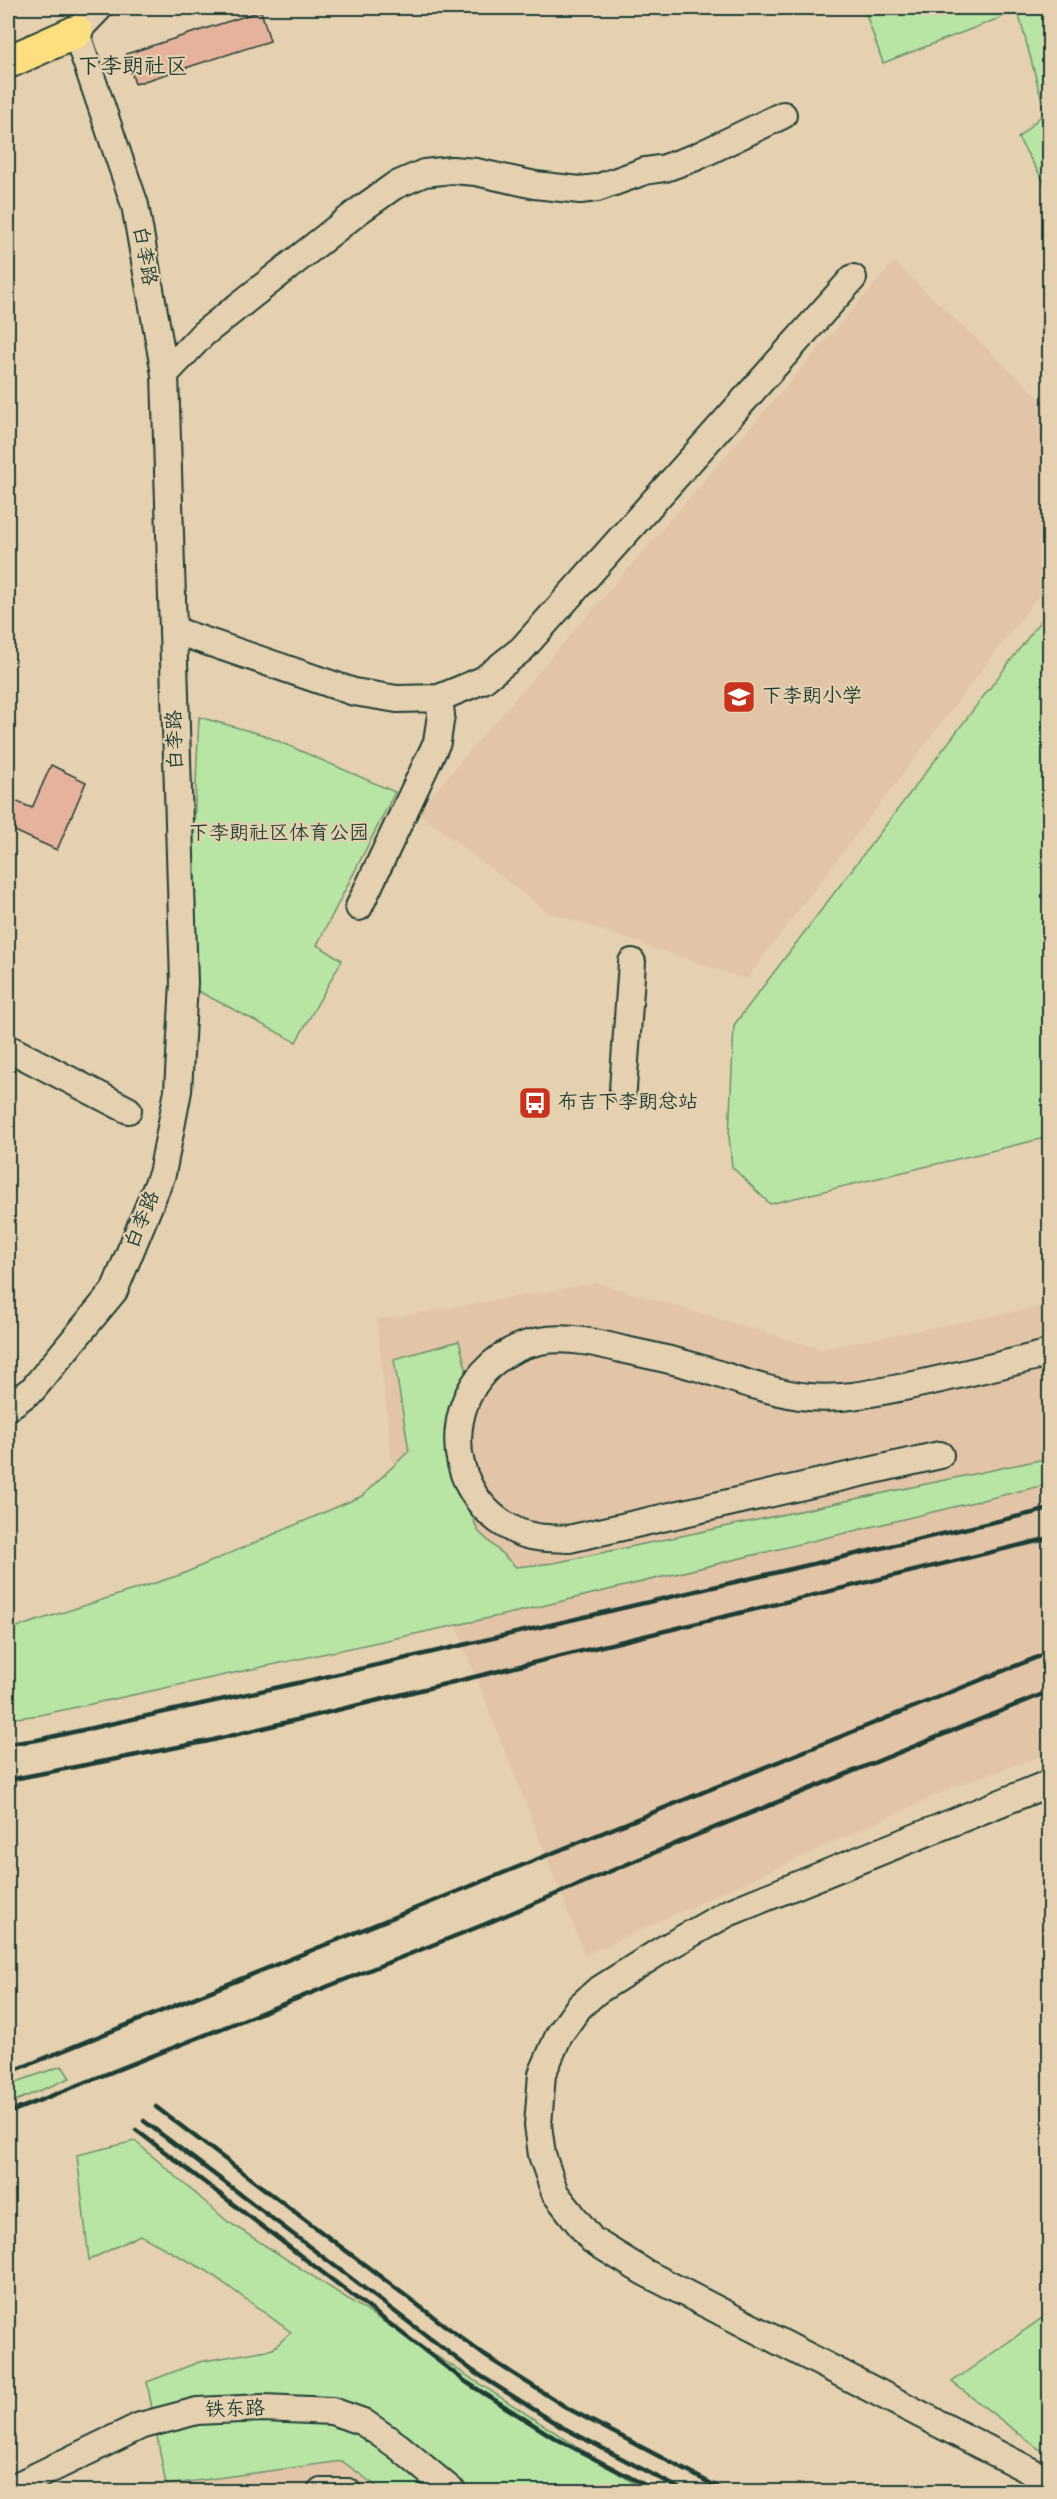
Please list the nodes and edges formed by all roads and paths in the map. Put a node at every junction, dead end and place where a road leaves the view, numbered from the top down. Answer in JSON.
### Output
{"nodes":[{"id":1,"x":99,"y":8,"type":"edge"},
{"id":2,"x":76,"y":32,"type":"junction"},
{"id":3,"x":8,"y":62,"type":"edge"},
{"id":4,"x":783,"y":115,"type":"dead end"},
{"id":5,"x":853,"y":278,"type":"dead end"},
{"id":6,"x":165,"y":374,"type":"junction"},
{"id":7,"x":173,"y":630,"type":"junction"},
{"id":8,"x":439,"y":698,"type":"junction"},
{"id":9,"x":359,"y":907,"type":"dead end"},
{"id":10,"x":632,"y":962,"type":"dead end"},
{"id":11,"x":8,"y":1048,"type":"edge"},
{"id":12,"x":623,"y":1089,"type":"dead end"},
{"id":13,"x":128,"y":1110,"type":"dead end"},
{"id":14,"x":1050,"y":1353,"type":"edge"},
{"id":15,"x":8,"y":1407,"type":"edge"},
{"id":16,"x":940,"y":1455,"type":"dead end"},
{"id":17,"x":1050,"y":1783,"type":"edge"},
{"id":18,"x":1050,"y":2481,"type":"edge"},
{"id":19,"x":8,"y":2490,"type":"edge"},
{"id":20,"x":321,"y":2492,"type":"edge"},
{"id":21,"x":348,"y":2492,"type":"edge"},
{"id":22,"x":453,"y":2492,"type":"edge"}],
"edges":[{"from":1,"to":2,"type":"street"},
{"from":2,"to":3,"type":"main road"},
{"from":2,"to":6,"type":"street","name":"白李路"},
{"from":4,"to":6,"type":"street"},
{"from":5,"to":8,"type":"street"},
{"from":6,"to":7,"type":"street","name":"白李路"},
{"from":7,"to":8,"type":"street"},
{"from":7,"to":15,"type":"street","name":"白李路"},
{"from":8,"to":9,"type":"street"},
{"from":10,"to":12,"type":"street"},
{"from":11,"to":13,"type":"street"},
{"from":14,"to":16,"type":"street"},
{"from":17,"to":18,"type":"street"},
{"from":19,"to":22,"type":"street","name":"铁东路"},
{"from":20,"to":21,"type":"street"}]}
